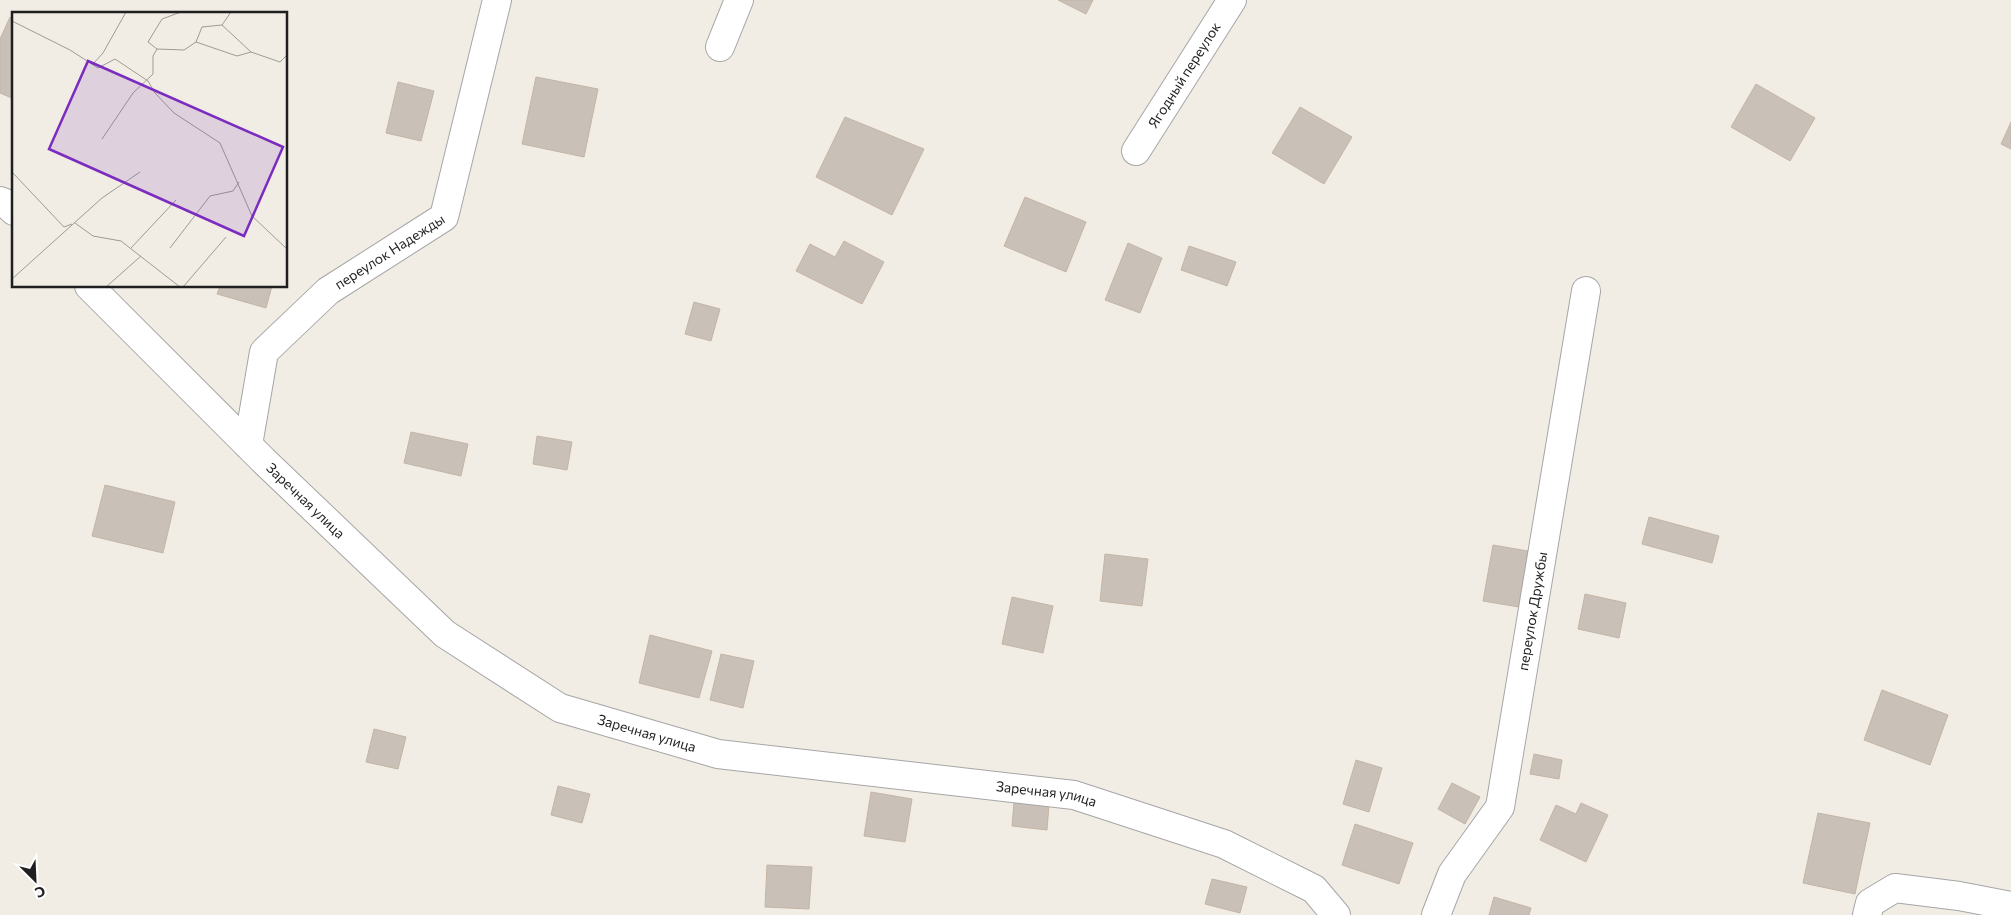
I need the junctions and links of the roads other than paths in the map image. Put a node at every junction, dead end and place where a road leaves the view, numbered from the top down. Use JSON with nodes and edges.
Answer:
{"nodes":[{"id":1,"x":497,"y":0,"type":"edge"},
{"id":2,"x":739,"y":0,"type":"edge"},
{"id":3,"x":1232,"y":0,"type":"edge"},
{"id":4,"x":720,"y":47,"type":"dead end"},
{"id":5,"x":1136,"y":151,"type":"dead end"},
{"id":6,"x":0,"y":201,"type":"edge"},
{"id":7,"x":12,"y":209,"type":"edge"},
{"id":8,"x":91,"y":288,"type":"edge"},
{"id":9,"x":1586,"y":291,"type":"dead end"},
{"id":10,"x":248,"y":445,"type":"junction"},
{"id":11,"x":1956,"y":906,"type":"edge"},
{"id":12,"x":2011,"y":906,"type":"edge"},
{"id":13,"x":1336,"y":915,"type":"edge"},
{"id":14,"x":1436,"y":915,"type":"edge"},
{"id":15,"x":1867,"y":915,"type":"edge"}],
"edges":[{"from":1,"to":10,"type":"street","name":"переулок Надежды"},
{"from":2,"to":4,"type":"street"},
{"from":3,"to":5,"type":"street","name":"Ягодный переулок"},
{"from":6,"to":7,"type":"street"},
{"from":8,"to":10,"type":"street","name":"Заречная улица"},
{"from":9,"to":14,"type":"street","name":"переулок Дружбы"},
{"from":10,"to":13,"type":"street","name":"Заречная улица"},
{"from":11,"to":12,"type":"street"},
{"from":11,"to":15,"type":"street"}]}
